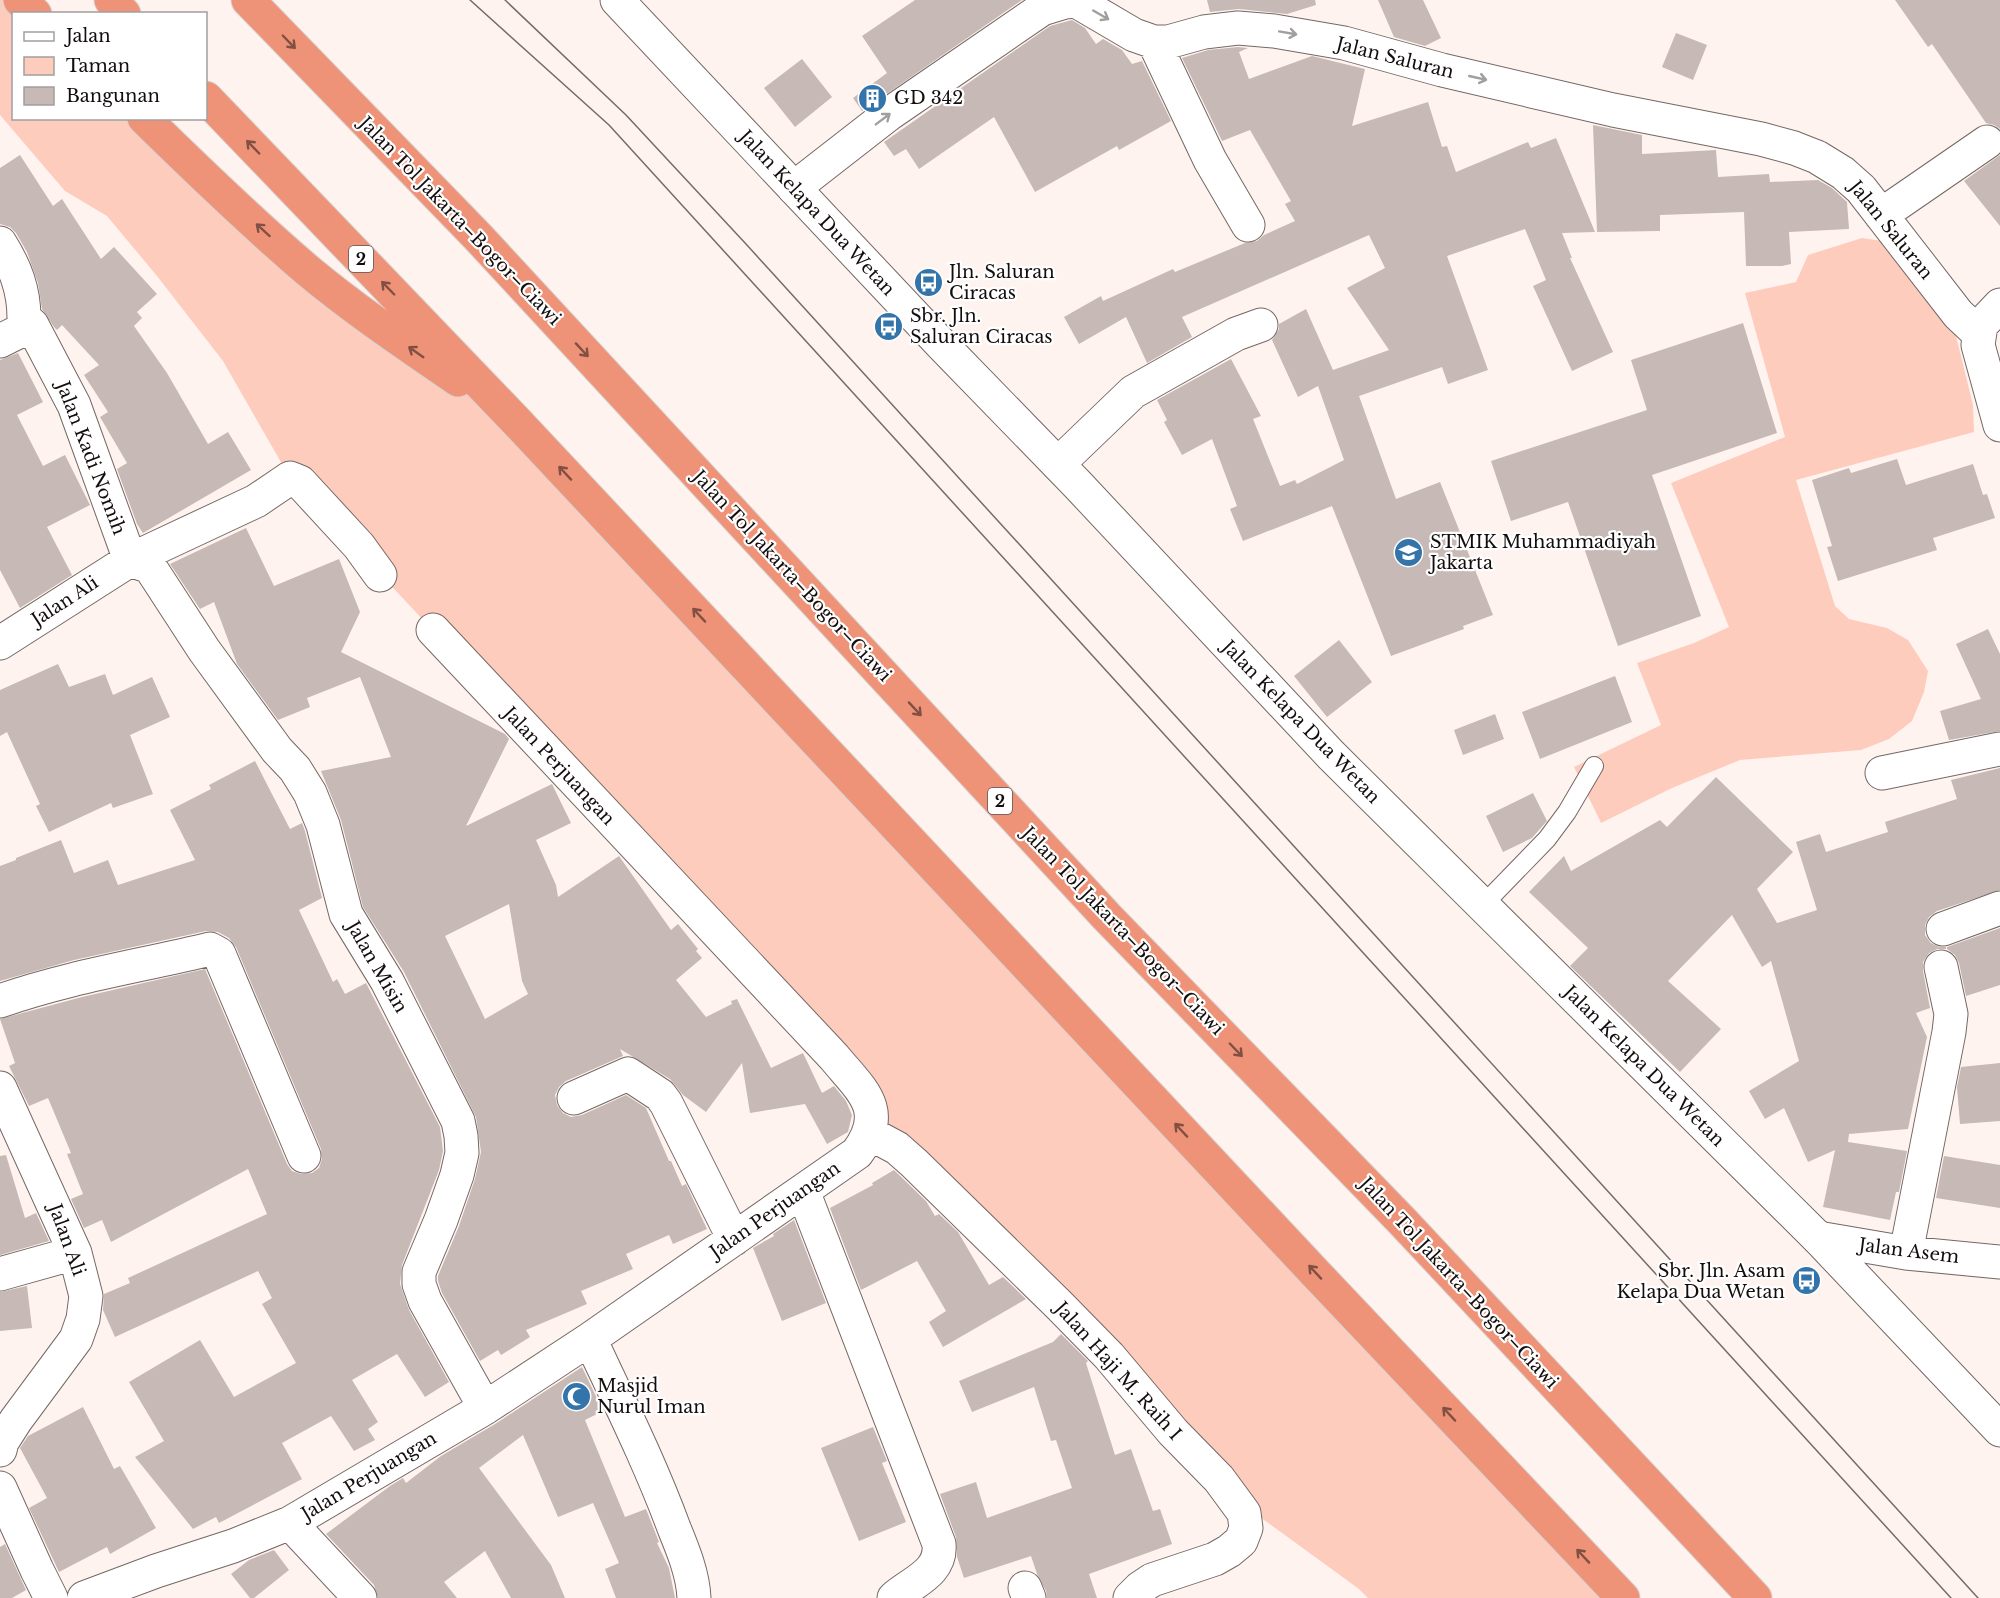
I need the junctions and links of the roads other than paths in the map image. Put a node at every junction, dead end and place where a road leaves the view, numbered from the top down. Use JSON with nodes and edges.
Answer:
{"nodes":[{"id":1,"x":20,"y":0,"type":"edge"},
{"id":2,"x":111,"y":0,"type":"edge"},
{"id":3,"x":248,"y":0,"type":"edge"},
{"id":4,"x":617,"y":0,"type":"edge"},
{"id":5,"x":32,"y":12,"type":"edge"},
{"id":6,"x":122,"y":12,"type":"edge"},
{"id":7,"x":1154,"y":42,"type":"junction"},
{"id":8,"x":207,"y":99,"type":"edge"},
{"id":9,"x":146,"y":120,"type":"edge"},
{"id":10,"x":1987,"y":141,"type":"dead end"},
{"id":11,"x":794,"y":188,"type":"junction"},
{"id":12,"x":1881,"y":214,"type":"junction"},
{"id":13,"x":1248,"y":225,"type":"dead end"},
{"id":14,"x":0,"y":243,"type":"edge"},
{"id":15,"x":2000,"y":305,"type":"edge"},
{"id":16,"x":32,"y":325,"type":"junction"},
{"id":17,"x":1261,"y":325,"type":"dead end"},
{"id":18,"x":1978,"y":333,"type":"junction"},
{"id":19,"x":0,"y":341,"type":"edge"},
{"id":20,"x":516,"y":421,"type":"junction"},
{"id":21,"x":2000,"y":425,"type":"edge"},
{"id":22,"x":1058,"y":464,"type":"junction"},
{"id":23,"x":130,"y":560,"type":"junction"},
{"id":24,"x":380,"y":575,"type":"dead end"},
{"id":25,"x":433,"y":630,"type":"dead end"},
{"id":26,"x":4,"y":631,"type":"edge"},
{"id":27,"x":2000,"y":749,"type":"edge"},
{"id":28,"x":1594,"y":766,"type":"dead end"},
{"id":29,"x":1882,"y":773,"type":"dead end"},
{"id":30,"x":1482,"y":906,"type":"junction"},
{"id":31,"x":2000,"y":908,"type":"edge"},
{"id":32,"x":1943,"y":929,"type":"dead end"},
{"id":33,"x":1941,"y":967,"type":"dead end"},
{"id":34,"x":0,"y":1001,"type":"edge"},
{"id":35,"x":0,"y":1088,"type":"edge"},
{"id":36,"x":574,"y":1098,"type":"dead end"},
{"id":37,"x":869,"y":1133,"type":"junction"},
{"id":38,"x":304,"y":1156,"type":"dead end"},
{"id":39,"x":803,"y":1191,"type":"junction"},
{"id":40,"x":1818,"y":1238,"type":"junction"},
{"id":41,"x":734,"y":1239,"type":"junction"},
{"id":42,"x":1906,"y":1252,"type":"junction"},
{"id":43,"x":75,"y":1253,"type":"junction"},
{"id":44,"x":2000,"y":1262,"type":"edge"},
{"id":45,"x":0,"y":1274,"type":"edge"},
{"id":46,"x":590,"y":1339,"type":"junction"},
{"id":47,"x":485,"y":1408,"type":"junction"},
{"id":48,"x":2000,"y":1430,"type":"edge"},
{"id":49,"x":0,"y":1450,"type":"edge"},
{"id":50,"x":0,"y":1488,"type":"edge"},
{"id":51,"x":290,"y":1523,"type":"junction"},
{"id":52,"x":51,"y":1598,"type":"edge"},
{"id":53,"x":84,"y":1598,"type":"edge"},
{"id":54,"x":360,"y":1598,"type":"edge"},
{"id":55,"x":694,"y":1598,"type":"edge"},
{"id":56,"x":894,"y":1598,"type":"edge"},
{"id":57,"x":1130,"y":1598,"type":"edge"},
{"id":58,"x":1623,"y":1598,"type":"edge"},
{"id":59,"x":1755,"y":1598,"type":"edge"}],
"edges":[{"from":1,"to":5,"type":"highway"},
{"from":2,"to":6,"type":"highway"},
{"from":3,"to":59,"type":"highway","name":"Jalan Tol Jakarta–Bogor–Ciawi","number":"2","one_way":true},
{"from":4,"to":11,"type":"street","name":"Jalan Kelapa Dua Wetan"},
{"from":11,"to":7,"type":"street","one_way":true},
{"from":7,"to":12,"type":"street","name":"Jalan Saluran","one_way":true},
{"from":7,"to":13,"type":"street"},
{"from":20,"to":8,"type":"highway","number":"2","one_way":true},
{"from":20,"to":9,"type":"highway","one_way":true},
{"from":10,"to":12,"type":"street"},
{"from":11,"to":22,"type":"street","name":"Jalan Kelapa Dua Wetan"},
{"from":12,"to":18,"type":"street","name":"Jalan Saluran"},
{"from":14,"to":16,"type":"street","name":"Jalan Kadi Nomih"},
{"from":15,"to":18,"type":"street"},
{"from":16,"to":19,"type":"street"},
{"from":16,"to":23,"type":"street","name":"Jalan Kadi Nomih"},
{"from":17,"to":22,"type":"street"},
{"from":18,"to":21,"type":"street"},
{"from":58,"to":20,"type":"highway","number":"2","one_way":true},
{"from":22,"to":30,"type":"street","name":"Jalan Kelapa Dua Wetan"},
{"from":23,"to":24,"type":"street"},
{"from":23,"to":26,"type":"street","name":"Jalan Ali"},
{"from":23,"to":47,"type":"street","name":"Jalan Misin"},
{"from":25,"to":37,"type":"street","name":"Jalan Perjuangan"},
{"from":27,"to":29,"type":"street"},
{"from":28,"to":30,"type":"lane"},
{"from":30,"to":40,"type":"street","name":"Jalan Kelapa Dua Wetan"},
{"from":31,"to":32,"type":"street"},
{"from":33,"to":42,"type":"street"},
{"from":34,"to":38,"type":"street"},
{"from":35,"to":43,"type":"street","name":"Jalan Ali"},
{"from":36,"to":41,"type":"street"},
{"from":37,"to":39,"type":"street","name":"Jalan Perjuangan"},
{"from":37,"to":57,"type":"street","name":"Jalan Haji M. Raih I"},
{"from":39,"to":41,"type":"street","name":"Jalan Perjuangan"},
{"from":39,"to":56,"type":"street"},
{"from":40,"to":42,"type":"street","name":"Jalan Asem"},
{"from":40,"to":48,"type":"street","name":"Jalan Kelapa Dua Wetan"},
{"from":41,"to":46,"type":"street","name":"Jalan Perjuangan"},
{"from":42,"to":44,"type":"street","name":"Jalan Asem"},
{"from":43,"to":45,"type":"street"},
{"from":43,"to":49,"type":"street","name":"Jalan Ali"},
{"from":46,"to":47,"type":"street","name":"Jalan Perjuangan"},
{"from":46,"to":55,"type":"street"},
{"from":47,"to":51,"type":"street","name":"Jalan Perjuangan"},
{"from":50,"to":52,"type":"street"},
{"from":51,"to":53,"type":"street","name":"Jalan Perjuangan"},
{"from":51,"to":54,"type":"street"}]}
